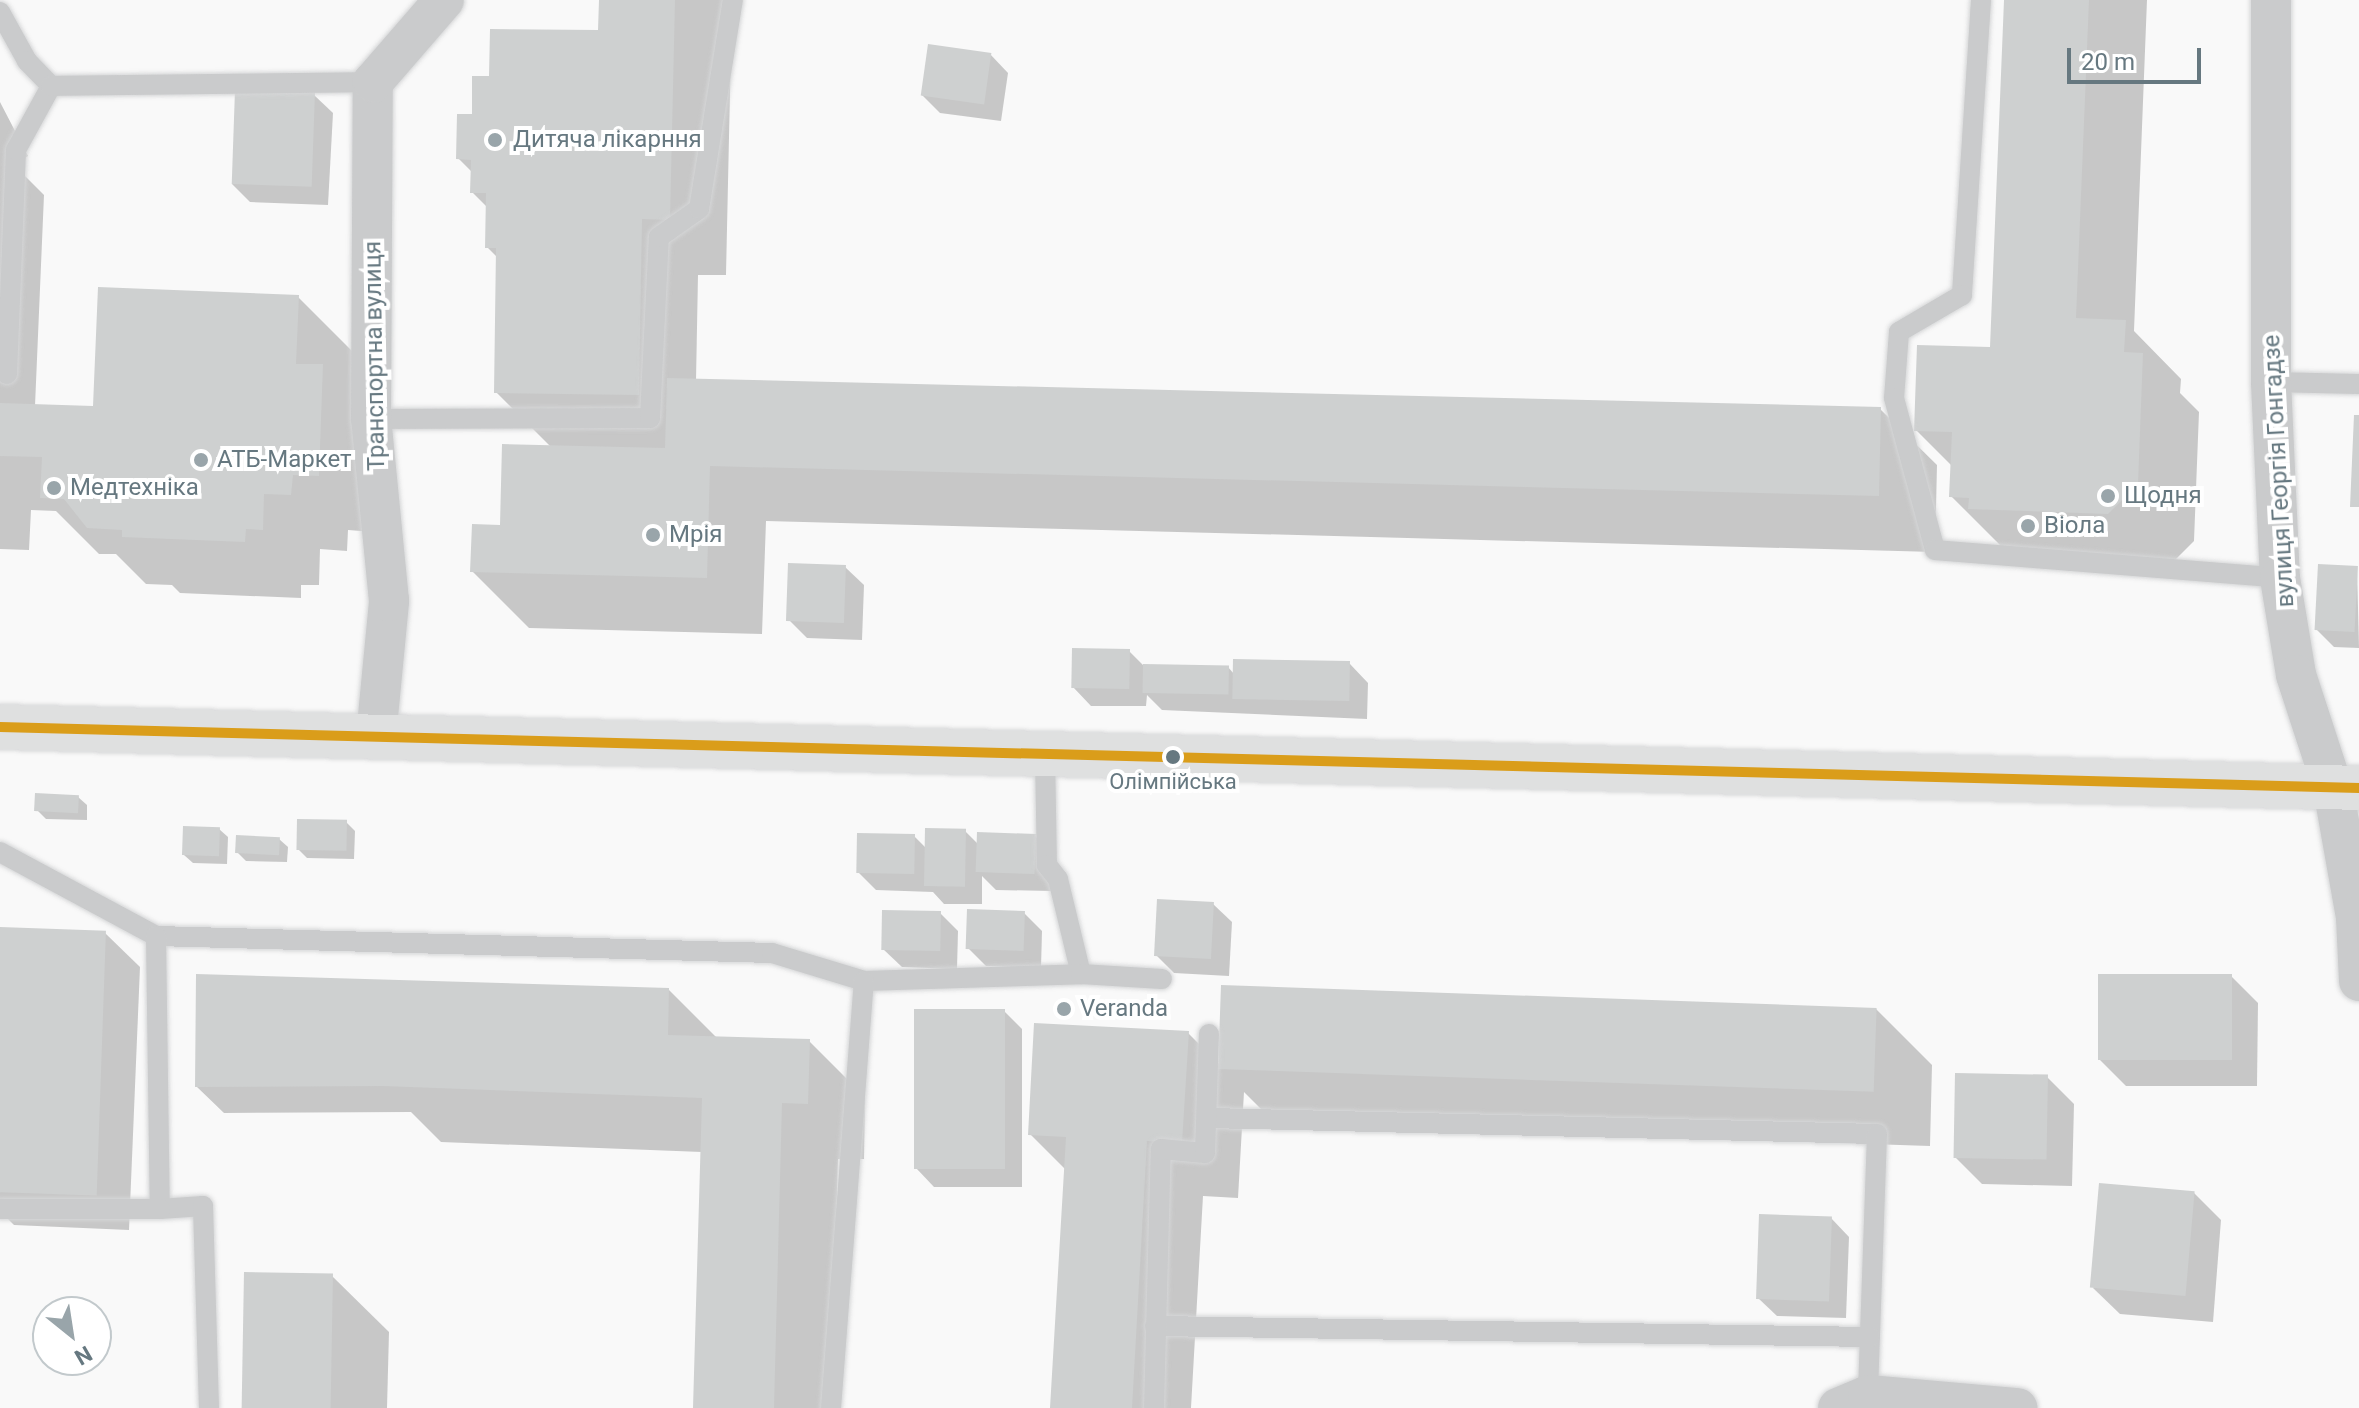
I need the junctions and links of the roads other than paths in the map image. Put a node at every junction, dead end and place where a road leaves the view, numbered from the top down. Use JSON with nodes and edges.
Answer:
{"nodes":[{"id":1,"x":444,"y":0,"type":"edge"},
{"id":2,"x":733,"y":0,"type":"edge"},
{"id":3,"x":1981,"y":0,"type":"edge"},
{"id":4,"x":2271,"y":0,"type":"edge"},
{"id":5,"x":0,"y":12,"type":"edge"},
{"id":6,"x":373,"y":82,"type":"junction"},
{"id":7,"x":51,"y":86,"type":"junction"},
{"id":8,"x":7,"y":374,"type":"dead end"},
{"id":9,"x":2271,"y":382,"type":"junction"},
{"id":10,"x":2359,"y":384,"type":"edge"},
{"id":11,"x":371,"y":419,"type":"junction"},
{"id":12,"x":2280,"y":578,"type":"junction"},
{"id":13,"x":0,"y":727,"type":"edge"},
{"id":14,"x":376,"y":737,"type":"junction"},
{"id":15,"x":1045,"y":754,"type":"junction"},
{"id":16,"x":2346,"y":788,"type":"edge"},
{"id":17,"x":0,"y":852,"type":"edge"},
{"id":18,"x":156,"y":936,"type":"junction"},
{"id":19,"x":1081,"y":974,"type":"junction"},
{"id":20,"x":1162,"y":979,"type":"dead end"},
{"id":21,"x":864,"y":981,"type":"junction"},
{"id":22,"x":2359,"y":981,"type":"edge"},
{"id":23,"x":1209,"y":1034,"type":"dead end"},
{"id":24,"x":1208,"y":1118,"type":"junction"},
{"id":25,"x":0,"y":1209,"type":"edge"},
{"id":26,"x":160,"y":1209,"type":"junction"},
{"id":27,"x":1155,"y":1326,"type":"junction"},
{"id":28,"x":1870,"y":1337,"type":"junction"},
{"id":29,"x":1853,"y":1401,"type":"edge"},
{"id":30,"x":209,"y":1408,"type":"edge"},
{"id":31,"x":831,"y":1408,"type":"edge"},
{"id":32,"x":1154,"y":1408,"type":"edge"},
{"id":33,"x":2017,"y":1408,"type":"edge"}],
"edges":[{"from":1,"to":6,"type":"street"},
{"from":2,"to":11,"type":"lane"},
{"from":3,"to":12,"type":"lane"},
{"from":4,"to":9,"type":"street","name":"вулиця Георгія Гонгадзе"},
{"from":5,"to":7,"type":"lane"},
{"from":6,"to":7,"type":"lane"},
{"from":6,"to":11,"type":"street","name":"Транспортна вулиця"},
{"from":7,"to":8,"type":"lane"},
{"from":9,"to":10,"type":"lane"},
{"from":9,"to":12,"type":"street","name":"вулиця Георгія Гонгадзе"},
{"from":11,"to":14,"type":"street","name":"Транспортна вулиця"},
{"from":12,"to":16,"type":"street","name":"вулиця Георгія Гонгадзе"},
{"from":13,"to":14,"type":"main road"},
{"from":14,"to":15,"type":"main road"},
{"from":15,"to":16,"type":"main road"},
{"from":15,"to":19,"type":"lane"},
{"from":16,"to":22,"type":"street","name":"вулиця Георгія Гонгадзе"},
{"from":17,"to":18,"type":"lane"},
{"from":18,"to":21,"type":"lane"},
{"from":18,"to":26,"type":"lane"},
{"from":19,"to":20,"type":"lane"},
{"from":19,"to":21,"type":"lane"},
{"from":21,"to":31,"type":"lane"},
{"from":23,"to":24,"type":"lane"},
{"from":24,"to":27,"type":"lane"},
{"from":24,"to":28,"type":"lane"},
{"from":25,"to":26,"type":"lane"},
{"from":26,"to":30,"type":"lane"},
{"from":27,"to":28,"type":"lane"},
{"from":27,"to":32,"type":"lane"},
{"from":28,"to":29,"type":"lane"},
{"from":29,"to":33,"type":"street"}]}
